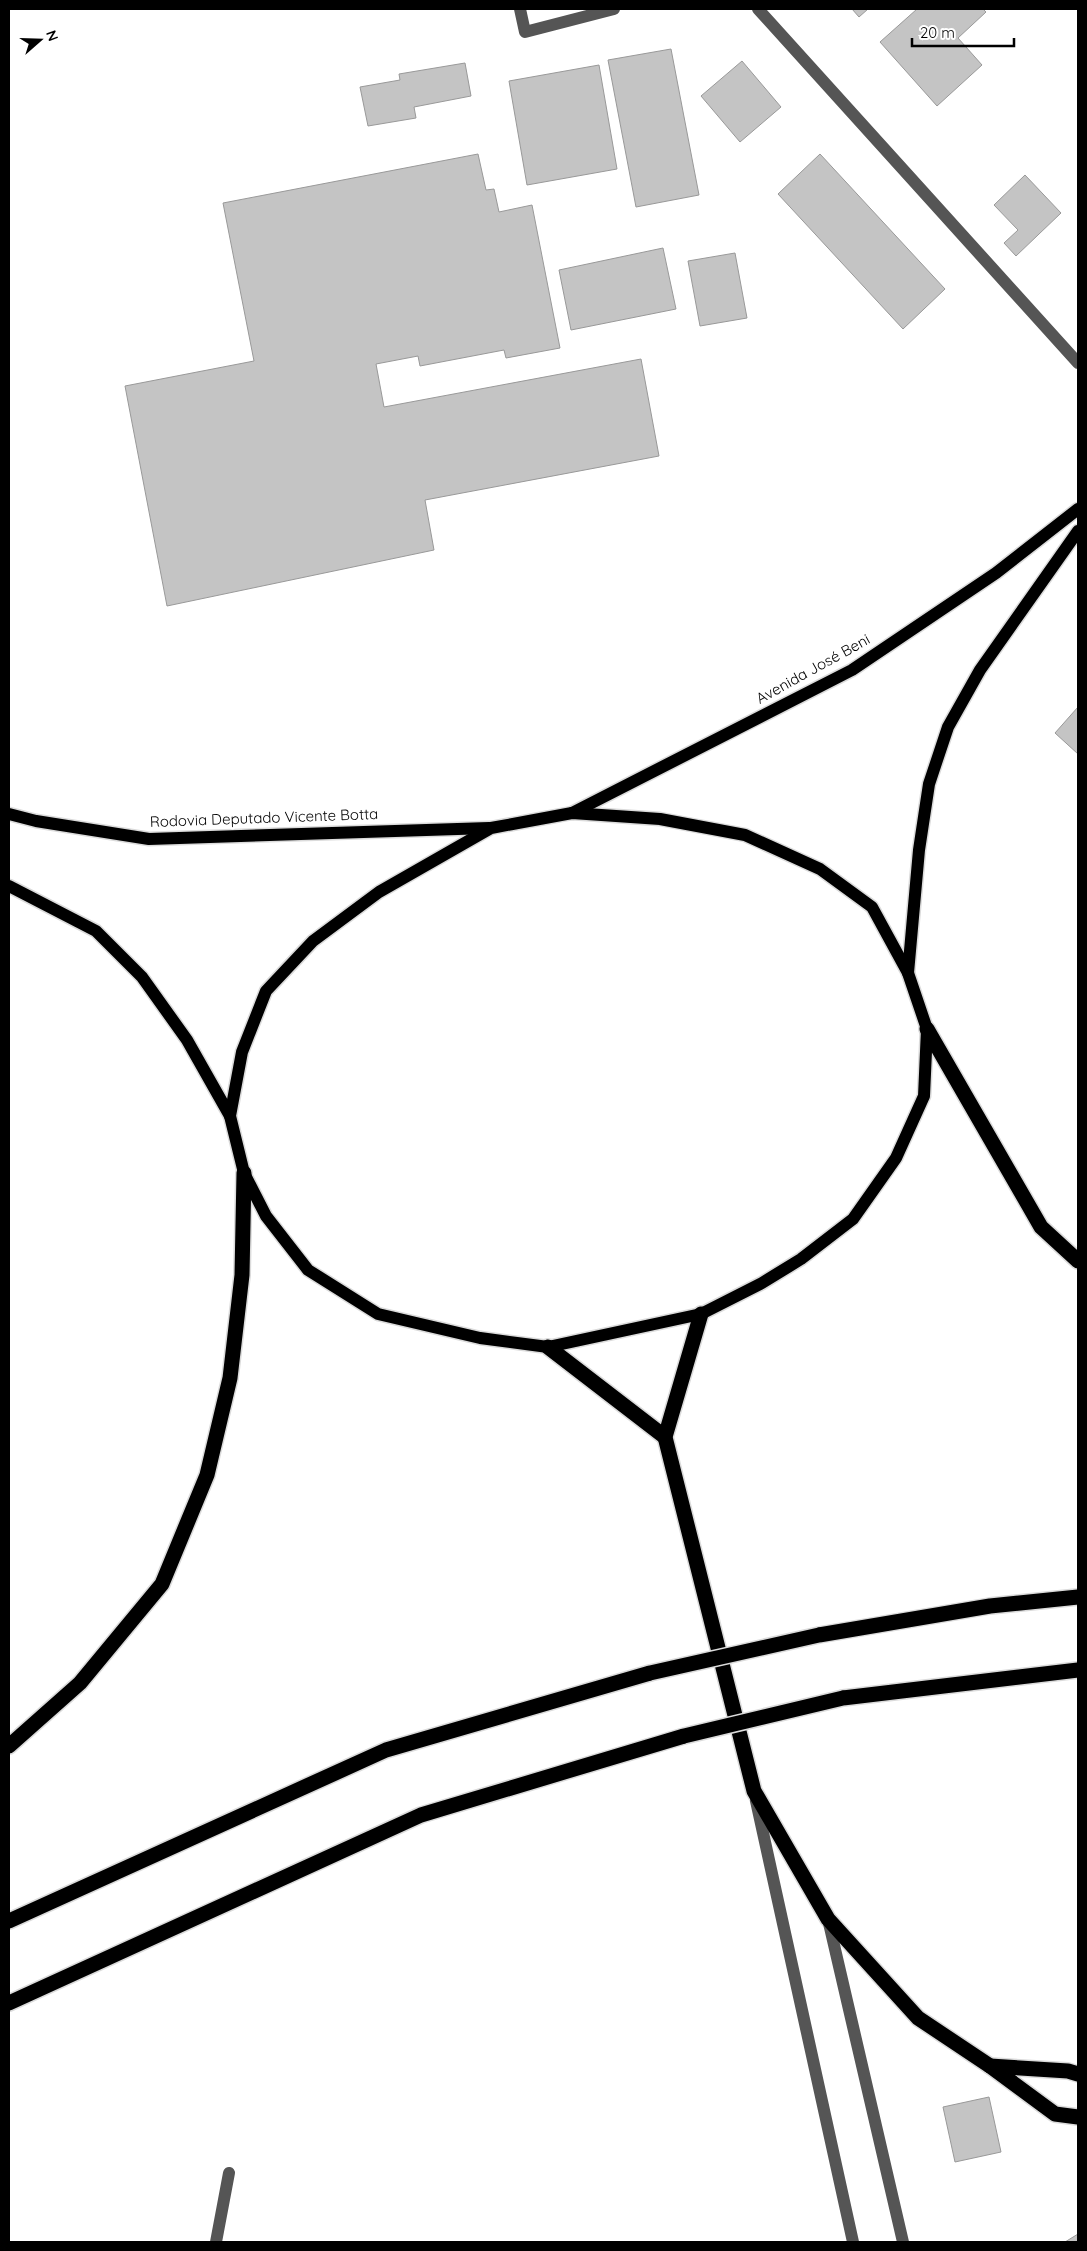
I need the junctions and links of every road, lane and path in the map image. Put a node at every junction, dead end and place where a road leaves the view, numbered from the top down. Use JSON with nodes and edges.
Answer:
{"nodes":[{"id":1,"x":520,"y":9,"type":"edge"},
{"id":2,"x":614,"y":9,"type":"edge"},
{"id":3,"x":758,"y":9,"type":"edge"},
{"id":4,"x":1078,"y":363,"type":"edge"},
{"id":5,"x":1078,"y":510,"type":"edge"},
{"id":6,"x":1078,"y":531,"type":"edge"},
{"id":7,"x":572,"y":813,"type":"junction"},
{"id":8,"x":9,"y":814,"type":"edge"},
{"id":9,"x":492,"y":828,"type":"junction"},
{"id":10,"x":9,"y":886,"type":"edge"},
{"id":11,"x":908,"y":972,"type":"junction"},
{"id":12,"x":927,"y":1030,"type":"junction"},
{"id":13,"x":230,"y":1116,"type":"junction"},
{"id":14,"x":244,"y":1173,"type":"junction"},
{"id":15,"x":1078,"y":1262,"type":"edge"},
{"id":16,"x":701,"y":1314,"type":"junction"},
{"id":17,"x":548,"y":1347,"type":"junction"},
{"id":18,"x":665,"y":1437,"type":"junction"},
{"id":19,"x":1078,"y":1597,"type":"edge"},
{"id":20,"x":1078,"y":1670,"type":"edge"},
{"id":21,"x":9,"y":1746,"type":"edge"},
{"id":22,"x":754,"y":1791,"type":"junction"},
{"id":23,"x":828,"y":1919,"type":"junction"},
{"id":24,"x":9,"y":1921,"type":"edge"},
{"id":25,"x":9,"y":2003,"type":"edge"},
{"id":26,"x":990,"y":2066,"type":"junction"},
{"id":27,"x":1078,"y":2074,"type":"edge"},
{"id":28,"x":1078,"y":2117,"type":"edge"},
{"id":29,"x":228,"y":2173,"type":"dead end"},
{"id":30,"x":216,"y":2242,"type":"edge"},
{"id":31,"x":853,"y":2242,"type":"edge"},
{"id":32,"x":903,"y":2242,"type":"edge"}],
"edges":[{"from":1,"to":2,"type":"street"},
{"from":3,"to":4,"type":"street"},
{"from":5,"to":7,"type":"main road","name":"Avenida José Beni"},
{"from":6,"to":11,"type":"main road"},
{"from":7,"to":9,"type":"main road"},
{"from":7,"to":11,"type":"main road"},
{"from":8,"to":9,"type":"main road","name":"Rodovia Deputado Vicente Botta"},
{"from":9,"to":13,"type":"main road"},
{"from":10,"to":13,"type":"main road"},
{"from":11,"to":12,"type":"main road"},
{"from":12,"to":15,"type":"highway"},
{"from":12,"to":16,"type":"main road"},
{"from":13,"to":14,"type":"main road"},
{"from":14,"to":17,"type":"main road"},
{"from":14,"to":21,"type":"highway"},
{"from":16,"to":17,"type":"main road"},
{"from":16,"to":18,"type":"highway"},
{"from":17,"to":18,"type":"highway"},
{"from":18,"to":22,"type":"highway"},
{"from":19,"to":24,"type":"highway","bridge":true},
{"from":20,"to":25,"type":"highway","bridge":true},
{"from":22,"to":23,"type":"highway"},
{"from":22,"to":31,"type":"street"},
{"from":23,"to":26,"type":"highway"},
{"from":23,"to":32,"type":"street"},
{"from":26,"to":27,"type":"highway"},
{"from":26,"to":28,"type":"highway"},
{"from":29,"to":30,"type":"street"}]}
